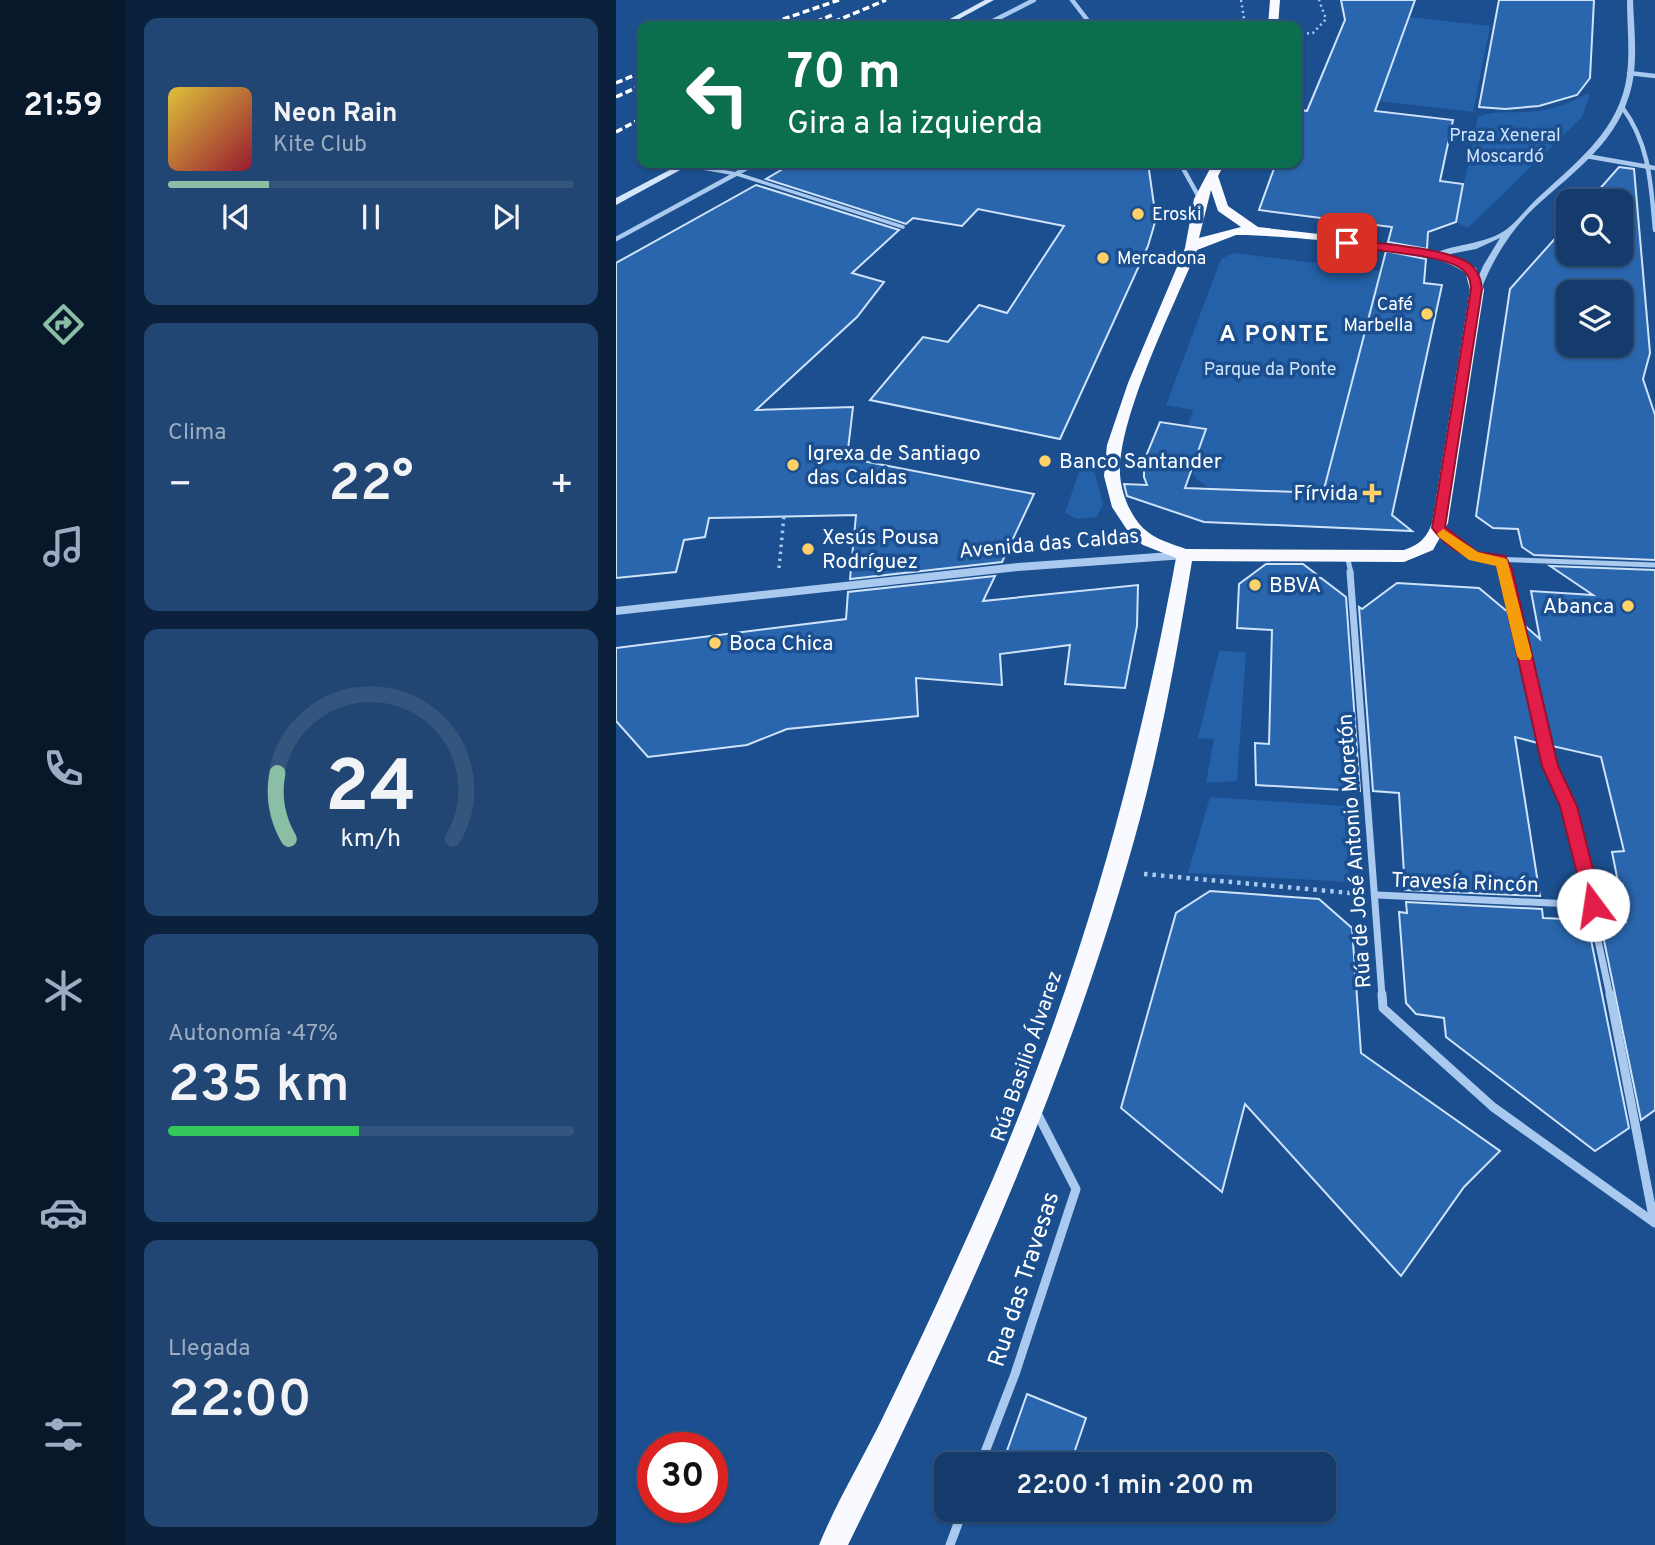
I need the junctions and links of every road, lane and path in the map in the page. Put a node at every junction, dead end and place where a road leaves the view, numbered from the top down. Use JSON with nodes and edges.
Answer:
{"nodes":[{"id":1,"x":990,"y":0,"type":"edge"},
{"id":2,"x":1034,"y":0,"type":"edge"},
{"id":3,"x":1072,"y":0,"type":"edge"},
{"id":4,"x":1241,"y":0,"type":"edge"},
{"id":5,"x":1275,"y":0,"type":"edge"},
{"id":6,"x":1319,"y":0,"type":"edge"},
{"id":7,"x":1630,"y":0,"type":"edge"},
{"id":8,"x":950,"y":21,"type":"edge"},
{"id":9,"x":993,"y":21,"type":"edge"},
{"id":10,"x":1088,"y":21,"type":"edge"},
{"id":11,"x":1244,"y":21,"type":"edge"},
{"id":12,"x":1273,"y":21,"type":"edge"},
{"id":13,"x":1302,"y":34,"type":"edge"},
{"id":14,"x":1629,"y":74,"type":"junction"},
{"id":15,"x":1655,"y":76,"type":"edge"},
{"id":16,"x":1622,"y":107,"type":"junction"},
{"id":17,"x":1586,"y":156,"type":"junction"},
{"id":18,"x":680,"y":168,"type":"edge"},
{"id":19,"x":707,"y":168,"type":"edge"},
{"id":20,"x":747,"y":168,"type":"edge"},
{"id":21,"x":1183,"y":168,"type":"edge"},
{"id":22,"x":1217,"y":168,"type":"edge"},
{"id":23,"x":1652,"y":168,"type":"edge"},
{"id":24,"x":737,"y":174,"type":"junction"},
{"id":25,"x":1213,"y":178,"type":"junction"},
{"id":26,"x":1200,"y":198,"type":"junction"},
{"id":27,"x":616,"y":202,"type":"edge"},
{"id":28,"x":904,"y":228,"type":"dead end"},
{"id":29,"x":1255,"y":230,"type":"junction"},
{"id":30,"x":1510,"y":230,"type":"junction"},
{"id":31,"x":1655,"y":230,"type":"edge"},
{"id":32,"x":616,"y":239,"type":"edge"},
{"id":33,"x":1191,"y":248,"type":"junction"},
{"id":34,"x":1435,"y":255,"type":"junction"},
{"id":35,"x":1476,"y":289,"type":"junction"},
{"id":36,"x":784,"y":516,"type":"dead end"},
{"id":37,"x":1438,"y":528,"type":"junction"},
{"id":38,"x":1185,"y":555,"type":"junction"},
{"id":39,"x":1347,"y":555,"type":"junction"},
{"id":40,"x":1500,"y":560,"type":"junction"},
{"id":41,"x":1655,"y":565,"type":"edge"},
{"id":42,"x":779,"y":567,"type":"dead end"},
{"id":43,"x":616,"y":611,"type":"edge"},
{"id":44,"x":1115,"y":871,"type":"junction"},
{"id":45,"x":1377,"y":895,"type":"junction"},
{"id":46,"x":1593,"y":905,"type":"junction"},
{"id":47,"x":1035,"y":1109,"type":"junction"},
{"id":48,"x":1654,"y":1223,"type":"edge"},
{"id":49,"x":986,"y":1452,"type":"edge"},
{"id":50,"x":959,"y":1522,"type":"edge"},
{"id":51,"x":833,"y":1545,"type":"edge"},
{"id":52,"x":950,"y":1545,"type":"edge"}],
"edges":[{"from":1,"to":8,"type":"main road"},
{"from":2,"to":9,"type":"street"},
{"from":3,"to":10,"type":"street"},
{"from":4,"to":11,"type":"path"},
{"from":5,"to":12,"type":"highway"},
{"from":6,"to":13,"type":"path"},
{"from":7,"to":14,"type":"street"},
{"from":14,"to":15,"type":"street"},
{"from":14,"to":16,"type":"street"},
{"from":16,"to":17,"type":"street"},
{"from":16,"to":23,"type":"street"},
{"from":17,"to":23,"type":"street"},
{"from":17,"to":30,"type":"street"},
{"from":18,"to":27,"type":"main road"},
{"from":19,"to":24,"type":"lane"},
{"from":20,"to":24,"type":"street"},
{"from":21,"to":26,"type":"street"},
{"from":22,"to":25,"type":"highway"},
{"from":23,"to":31,"type":"street"},
{"from":24,"to":28,"type":"lane"},
{"from":24,"to":32,"type":"street"},
{"from":25,"to":26,"type":"highway"},
{"from":25,"to":29,"type":"highway"},
{"from":26,"to":33,"type":"highway"},
{"from":29,"to":33,"type":"highway"},
{"from":29,"to":34,"type":"highway"},
{"from":30,"to":34,"type":"street"},
{"from":30,"to":35,"type":"street"},
{"from":33,"to":38,"type":"highway"},
{"from":34,"to":35,"type":"highway"},
{"from":35,"to":37,"type":"highway"},
{"from":36,"to":42,"type":"path"},
{"from":37,"to":39,"type":"highway","name":"Avenida das Caldas"},
{"from":37,"to":40,"type":"street"},
{"from":38,"to":39,"type":"highway","name":"Avenida das Caldas"},
{"from":38,"to":43,"type":"street","name":"Avenida das Caldas"},
{"from":38,"to":44,"type":"highway","name":"Rúa Basilio Álvarez"},
{"from":39,"to":45,"type":"street","name":"Rúa de José Antonio Moretón"},
{"from":40,"to":41,"type":"street"},
{"from":40,"to":46,"type":"street"},
{"from":44,"to":45,"type":"path"},
{"from":44,"to":47,"type":"highway","name":"Rúa Basilio Álvarez"},
{"from":45,"to":46,"type":"street","name":"Travesía Rincón"},
{"from":45,"to":48,"type":"street","name":"Rúa de José Antonio Moretón"},
{"from":46,"to":48,"type":"street"},
{"from":47,"to":49,"type":"street","name":"Rua das Travesas"},
{"from":47,"to":51,"type":"highway","name":"Rúa Basilio Álvarez"},
{"from":50,"to":52,"type":"street"}]}
